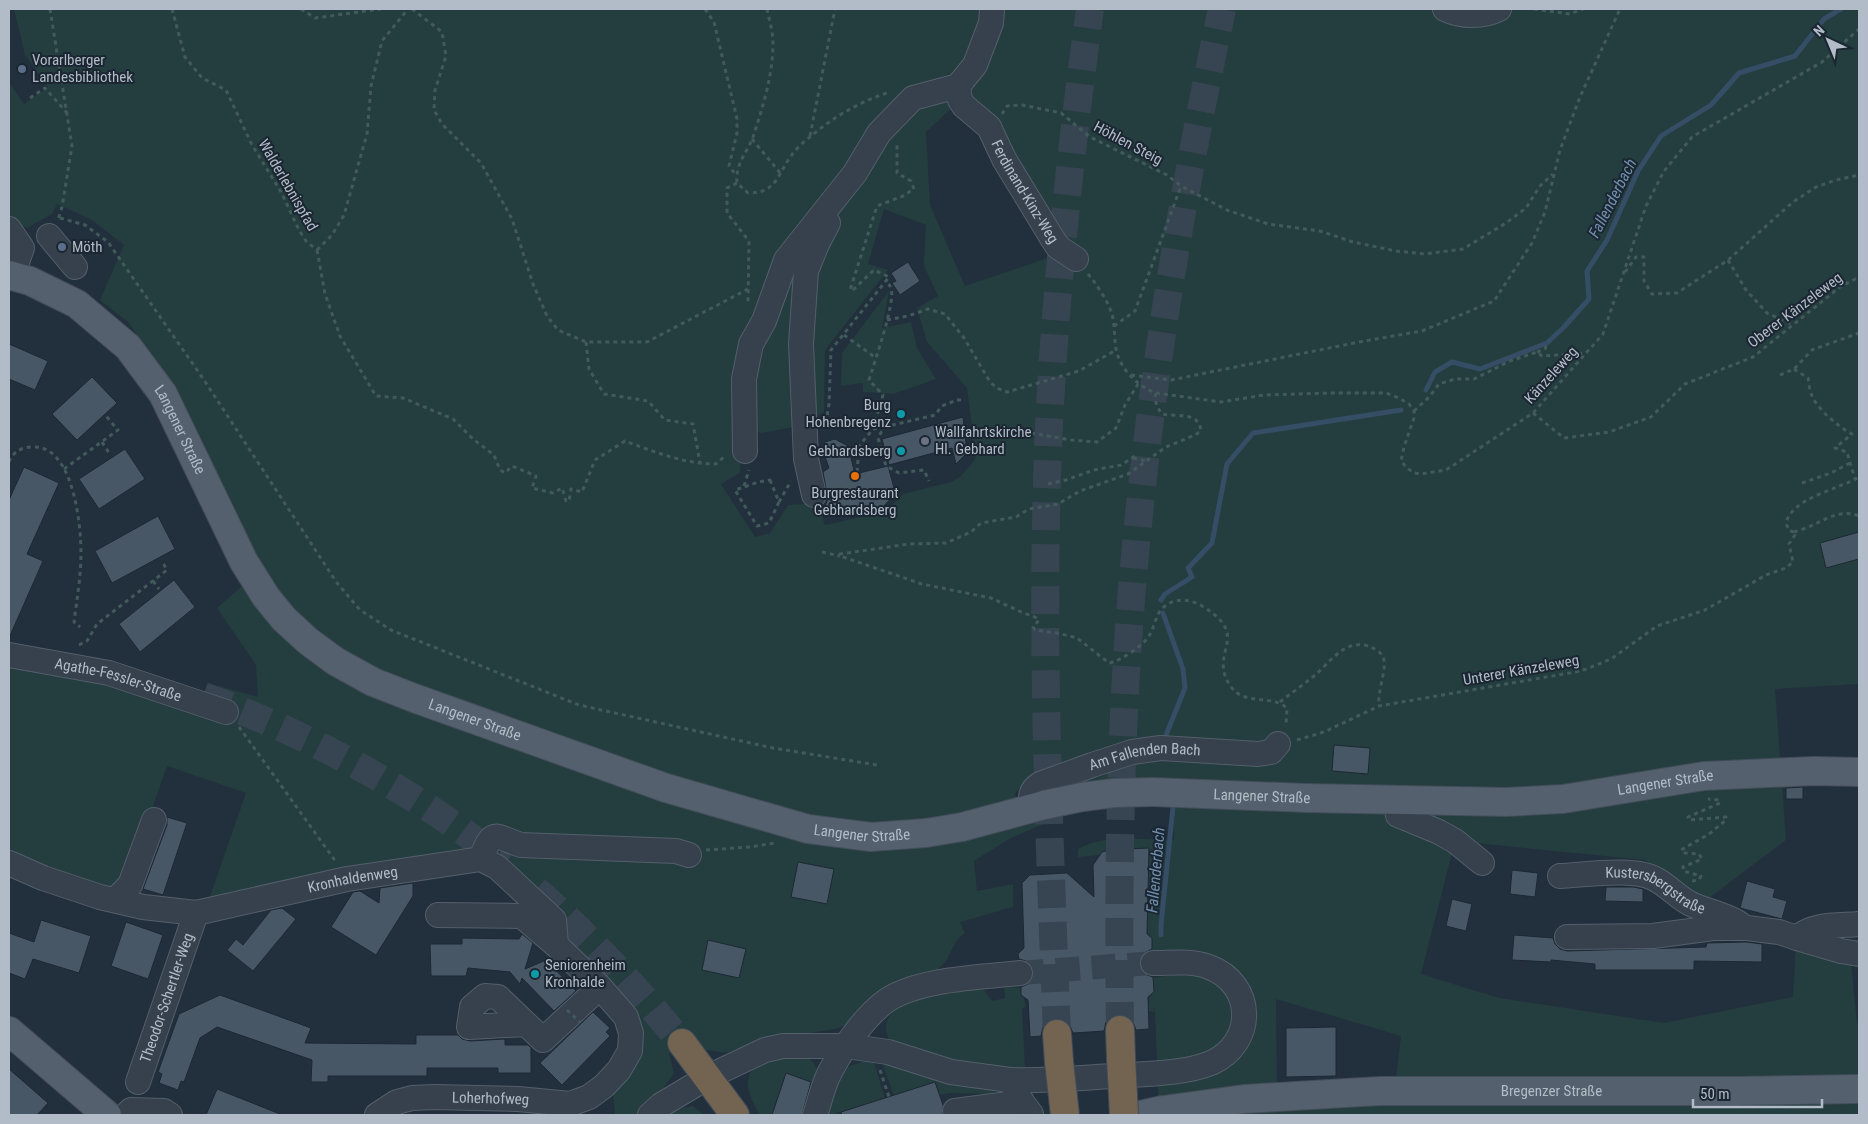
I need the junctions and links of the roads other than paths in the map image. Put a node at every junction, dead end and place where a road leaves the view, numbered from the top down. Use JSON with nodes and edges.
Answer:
{"nodes":[{"id":1,"x":992,"y":9,"type":"edge"},
{"id":2,"x":1445,"y":9,"type":"edge"},
{"id":3,"x":1500,"y":9,"type":"edge"},
{"id":4,"x":958,"y":86,"type":"junction"},
{"id":5,"x":855,"y":173,"type":"junction"},
{"id":6,"x":9,"y":229,"type":"edge"},
{"id":7,"x":49,"y":236,"type":"dead end"},
{"id":8,"x":1076,"y":259,"type":"road end"},
{"id":9,"x":75,"y":267,"type":"dead end"},
{"id":10,"x":10,"y":275,"type":"edge"},
{"id":11,"x":745,"y":448,"type":"road end"},
{"id":12,"x":814,"y":494,"type":"road end"},
{"id":13,"x":9,"y":655,"type":"edge"},
{"id":14,"x":226,"y":712,"type":"road end"},
{"id":15,"x":1278,"y":744,"type":"road end"},
{"id":16,"x":1859,"y":772,"type":"edge"},
{"id":17,"x":1395,"y":799,"type":"junction"},
{"id":18,"x":1037,"y":807,"type":"junction"},
{"id":19,"x":154,"y":820,"type":"dead end"},
{"id":20,"x":689,"y":855,"type":"dead end"},
{"id":21,"x":481,"y":859,"type":"junction"},
{"id":22,"x":9,"y":863,"type":"edge"},
{"id":23,"x":1482,"y":863,"type":"dead end"},
{"id":24,"x":1560,"y":876,"type":"dead end"},
{"id":25,"x":115,"y":900,"type":"junction"},
{"id":26,"x":196,"y":913,"type":"junction"},
{"id":27,"x":438,"y":914,"type":"dead end"},
{"id":28,"x":1859,"y":924,"type":"edge"},
{"id":29,"x":1747,"y":928,"type":"junction"},
{"id":30,"x":1567,"y":937,"type":"dead end"},
{"id":31,"x":1798,"y":938,"type":"junction"},
{"id":32,"x":556,"y":946,"type":"junction"},
{"id":33,"x":1859,"y":954,"type":"edge"},
{"id":34,"x":1152,"y":963,"type":"tunnel mouth"},
{"id":35,"x":1020,"y":973,"type":"tunnel mouth"},
{"id":36,"x":600,"y":988,"type":"junction"},
{"id":37,"x":526,"y":1024,"type":"dead end"},
{"id":38,"x":1120,"y":1030,"type":"tunnel mouth"},
{"id":39,"x":9,"y":1031,"type":"edge"},
{"id":40,"x":1057,"y":1034,"type":"tunnel mouth"},
{"id":41,"x":682,"y":1043,"type":"tunnel mouth"},
{"id":42,"x":846,"y":1046,"type":"junction"},
{"id":43,"x":1010,"y":1080,"type":"junction"},
{"id":44,"x":138,"y":1082,"type":"dead end"},
{"id":45,"x":1859,"y":1089,"type":"edge"},
{"id":46,"x":724,"y":1101,"type":"edge"},
{"id":47,"x":1027,"y":1108,"type":"edge"},
{"id":48,"x":955,"y":1112,"type":"dead end"},
{"id":49,"x":107,"y":1115,"type":"edge"},
{"id":50,"x":126,"y":1115,"type":"edge"},
{"id":51,"x":170,"y":1115,"type":"edge"},
{"id":52,"x":377,"y":1115,"type":"edge"},
{"id":53,"x":650,"y":1115,"type":"edge"},
{"id":54,"x":815,"y":1115,"type":"edge"},
{"id":55,"x":1065,"y":1115,"type":"edge"},
{"id":56,"x":1124,"y":1115,"type":"edge"},
{"id":57,"x":1141,"y":1115,"type":"edge"}],
"edges":[{"from":1,"to":4,"type":"street"},
{"from":2,"to":3,"type":"street"},
{"from":4,"to":5,"type":"street"},
{"from":4,"to":8,"type":"street","name":"Ferdinand-Kinz-Weg"},
{"from":5,"to":11,"type":"street"},
{"from":5,"to":12,"type":"street"},
{"from":6,"to":10,"type":"street"},
{"from":7,"to":9,"type":"street"},
{"from":10,"to":18,"type":"main road","name":"Langener Straße"},
{"from":13,"to":14,"type":"street","name":"Agathe-Fessler-Straße"},
{"from":15,"to":18,"type":"street","name":"Am Fallenden Bach"},
{"from":16,"to":17,"type":"main road","name":"Langener Straße"},
{"from":17,"to":18,"type":"main road","name":"Langener Straße","bridge":true},
{"from":17,"to":23,"type":"street"},
{"from":19,"to":25,"type":"street"},
{"from":20,"to":21,"type":"street"},
{"from":21,"to":26,"type":"street","name":"Kronhaldenweg"},
{"from":21,"to":32,"type":"street"},
{"from":22,"to":25,"type":"street","name":"Kronhaldenweg"},
{"from":24,"to":29,"type":"street","name":"Kustersbergstraße"},
{"from":25,"to":26,"type":"street","name":"Kronhaldenweg"},
{"from":26,"to":44,"type":"street","name":"Theodor-Schertler-Weg"},
{"from":27,"to":32,"type":"street","name":"Loherhofweg"},
{"from":28,"to":31,"type":"street"},
{"from":29,"to":30,"type":"street","name":"Kustersbergstraße"},
{"from":29,"to":31,"type":"street","name":"Kustersbergstraße"},
{"from":31,"to":33,"type":"street","name":"Kustersbergstraße"},
{"from":32,"to":36,"type":"street","name":"Loherhofweg"},
{"from":34,"to":43,"type":"street"},
{"from":35,"to":42,"type":"street"},
{"from":36,"to":37,"type":"street"},
{"from":36,"to":52,"type":"street","name":"Loherhofweg"},
{"from":38,"to":56,"type":"highway","bridge":true},
{"from":39,"to":49,"type":"main road"},
{"from":40,"to":55,"type":"highway","bridge":true},
{"from":41,"to":46,"type":"highway"},
{"from":42,"to":43,"type":"street"},
{"from":42,"to":46,"type":"street"},
{"from":42,"to":54,"type":"street"},
{"from":43,"to":47,"type":"street"},
{"from":45,"to":57,"type":"main road","name":"Bregenzer Straße"},
{"from":46,"to":53,"type":"street"},
{"from":47,"to":48,"type":"street"},
{"from":50,"to":51,"type":"street"}]}
